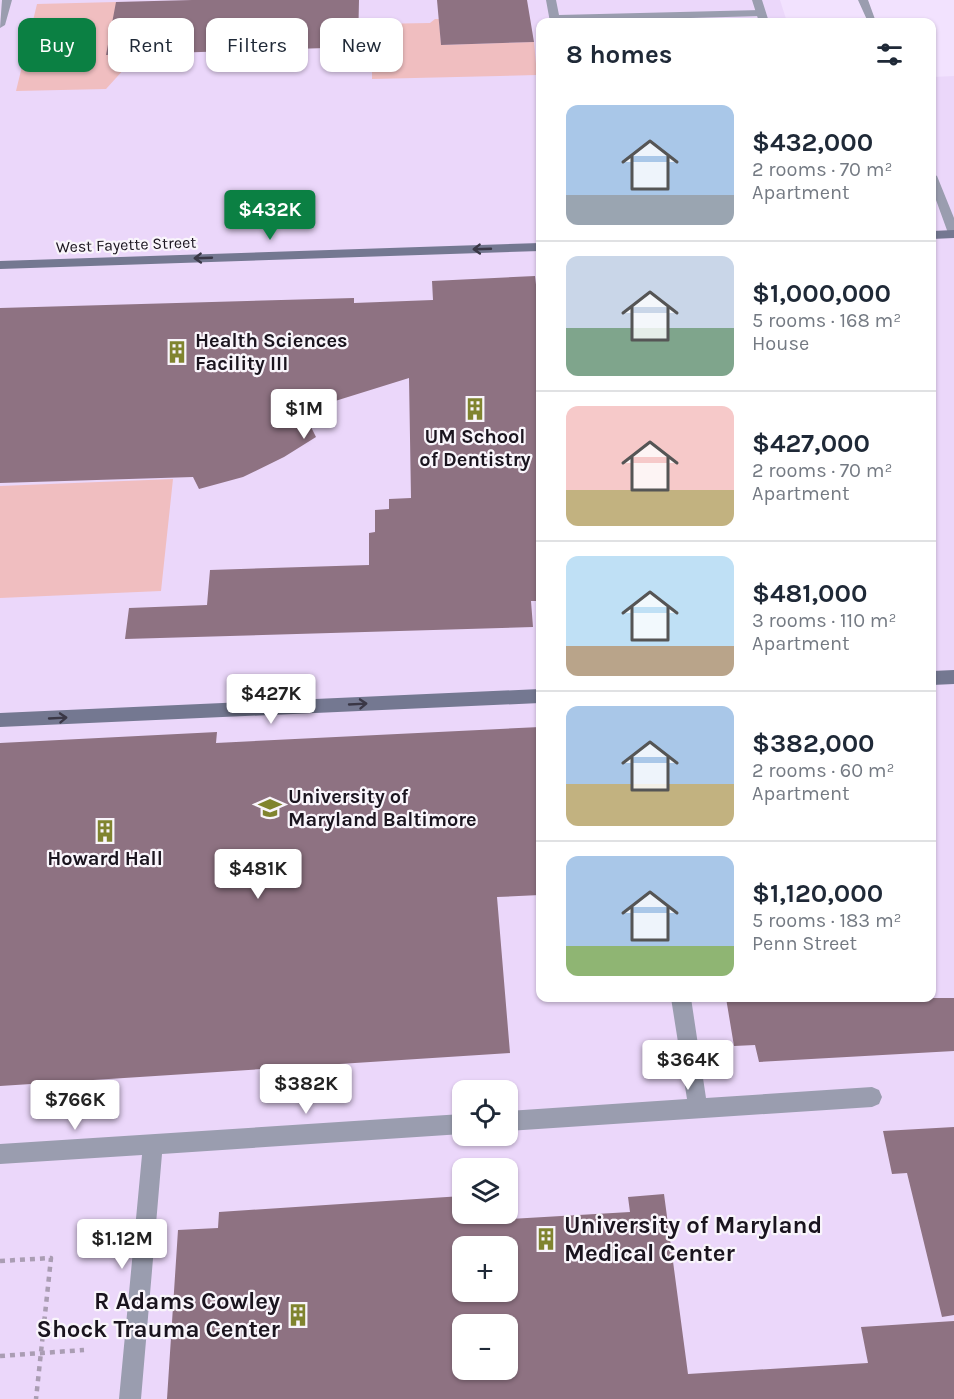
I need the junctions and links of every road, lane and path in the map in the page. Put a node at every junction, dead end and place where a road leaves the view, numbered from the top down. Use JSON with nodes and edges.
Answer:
{"nodes":[{"id":1,"x":7,"y":0,"type":"edge"},
{"id":2,"x":552,"y":0,"type":"edge"},
{"id":3,"x":757,"y":0,"type":"edge"},
{"id":4,"x":863,"y":0,"type":"edge"},
{"id":5,"x":554,"y":18,"type":"edge"},
{"id":6,"x":763,"y":18,"type":"edge"},
{"id":7,"x":870,"y":18,"type":"edge"},
{"id":8,"x":0,"y":25,"type":"edge"},
{"id":9,"x":936,"y":187,"type":"edge"},
{"id":10,"x":954,"y":234,"type":"edge"},
{"id":11,"x":936,"y":235,"type":"edge"},
{"id":12,"x":536,"y":247,"type":"edge"},
{"id":13,"x":0,"y":265,"type":"edge"},
{"id":14,"x":954,"y":677,"type":"edge"},
{"id":15,"x":936,"y":678,"type":"edge"},
{"id":16,"x":536,"y":696,"type":"edge"},
{"id":17,"x":0,"y":720,"type":"edge"},
{"id":18,"x":682,"y":1002,"type":"edge"},
{"id":19,"x":872,"y":1097,"type":"dead end"},
{"id":20,"x":698,"y":1109,"type":"junction"},
{"id":21,"x":518,"y":1120,"type":"edge"},
{"id":22,"x":452,"y":1125,"type":"edge"},
{"id":23,"x":153,"y":1144,"type":"junction"},
{"id":24,"x":0,"y":1154,"type":"edge"},
{"id":25,"x":0,"y":1261,"type":"edge"},
{"id":26,"x":84,"y":1350,"type":"dead end"},
{"id":27,"x":41,"y":1353,"type":"junction"},
{"id":28,"x":0,"y":1356,"type":"edge"},
{"id":29,"x":36,"y":1399,"type":"edge"},
{"id":30,"x":130,"y":1399,"type":"edge"}],
"edges":[{"from":1,"to":8,"type":"street"},
{"from":2,"to":5,"type":"street"},
{"from":3,"to":6,"type":"street"},
{"from":4,"to":7,"type":"lane"},
{"from":9,"to":10,"type":"lane"},
{"from":10,"to":11,"type":"main road"},
{"from":12,"to":13,"type":"main road","name":"West Fayette Street","one_way":true},
{"from":14,"to":15,"type":"main road"},
{"from":17,"to":16,"type":"main road","one_way":true},
{"from":18,"to":20,"type":"street"},
{"from":19,"to":20,"type":"street"},
{"from":20,"to":21,"type":"street"},
{"from":22,"to":23,"type":"street"},
{"from":23,"to":24,"type":"street"},
{"from":23,"to":30,"type":"street"},
{"from":25,"to":27,"type":"path"},
{"from":26,"to":27,"type":"path"},
{"from":27,"to":28,"type":"path"},
{"from":27,"to":29,"type":"path"}]}
